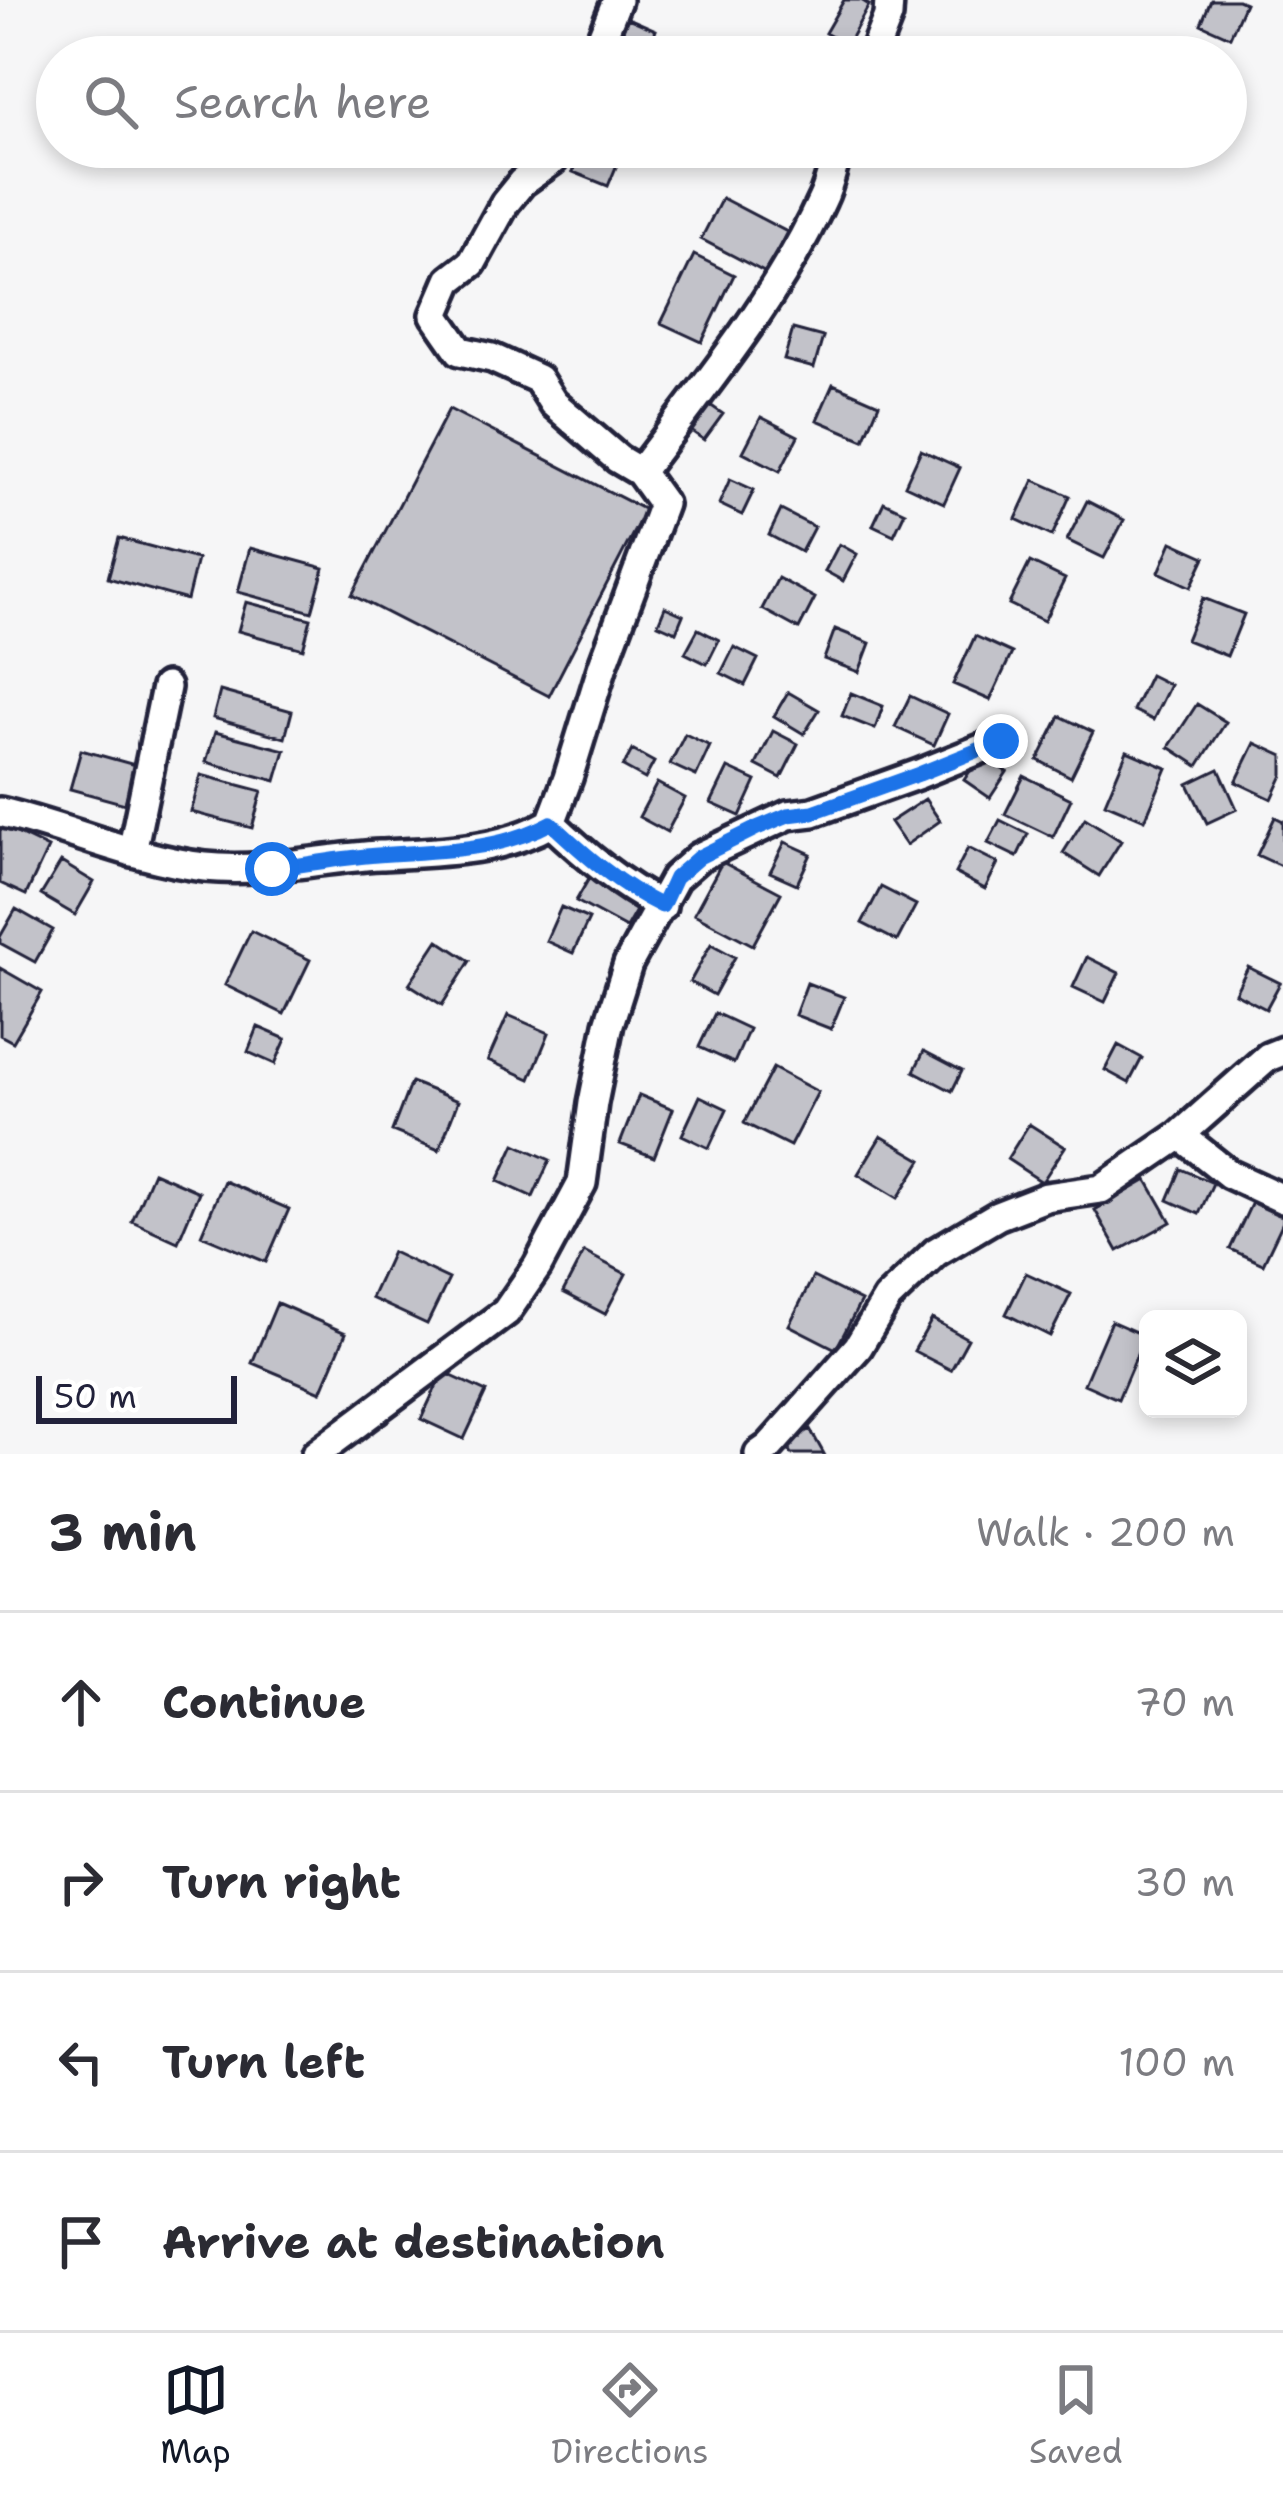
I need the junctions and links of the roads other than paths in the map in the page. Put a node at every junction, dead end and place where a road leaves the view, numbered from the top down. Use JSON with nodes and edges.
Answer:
{"nodes":[{"id":1,"x":617,"y":0,"type":"edge"},
{"id":2,"x":889,"y":0,"type":"edge"},
{"id":3,"x":602,"y":36,"type":"edge"},
{"id":4,"x":880,"y":36,"type":"edge"},
{"id":5,"x":542,"y":168,"type":"edge"},
{"id":6,"x":832,"y":168,"type":"edge"},
{"id":7,"x":640,"y":472,"type":"junction"},
{"id":8,"x":166,"y":687,"type":"dead end"},
{"id":9,"x":1001,"y":741,"type":"dead end"},
{"id":10,"x":0,"y":812,"type":"edge"},
{"id":11,"x":551,"y":823,"type":"junction"},
{"id":12,"x":132,"y":852,"type":"junction"},
{"id":13,"x":662,"y":906,"type":"junction"},
{"id":14,"x":1283,"y":1051,"type":"edge"},
{"id":15,"x":1180,"y":1135,"type":"junction"},
{"id":16,"x":1283,"y":1199,"type":"edge"},
{"id":17,"x":316,"y":1454,"type":"edge"},
{"id":18,"x":759,"y":1454,"type":"edge"}],
"edges":[{"from":1,"to":3,"type":"street"},
{"from":2,"to":4,"type":"street"},
{"from":5,"to":7,"type":"street"},
{"from":6,"to":7,"type":"street"},
{"from":7,"to":11,"type":"street"},
{"from":8,"to":12,"type":"street"},
{"from":9,"to":13,"type":"street"},
{"from":10,"to":12,"type":"street"},
{"from":11,"to":12,"type":"street"},
{"from":11,"to":13,"type":"street"},
{"from":13,"to":17,"type":"street"},
{"from":14,"to":15,"type":"street"},
{"from":15,"to":16,"type":"street"},
{"from":15,"to":18,"type":"street"}]}
